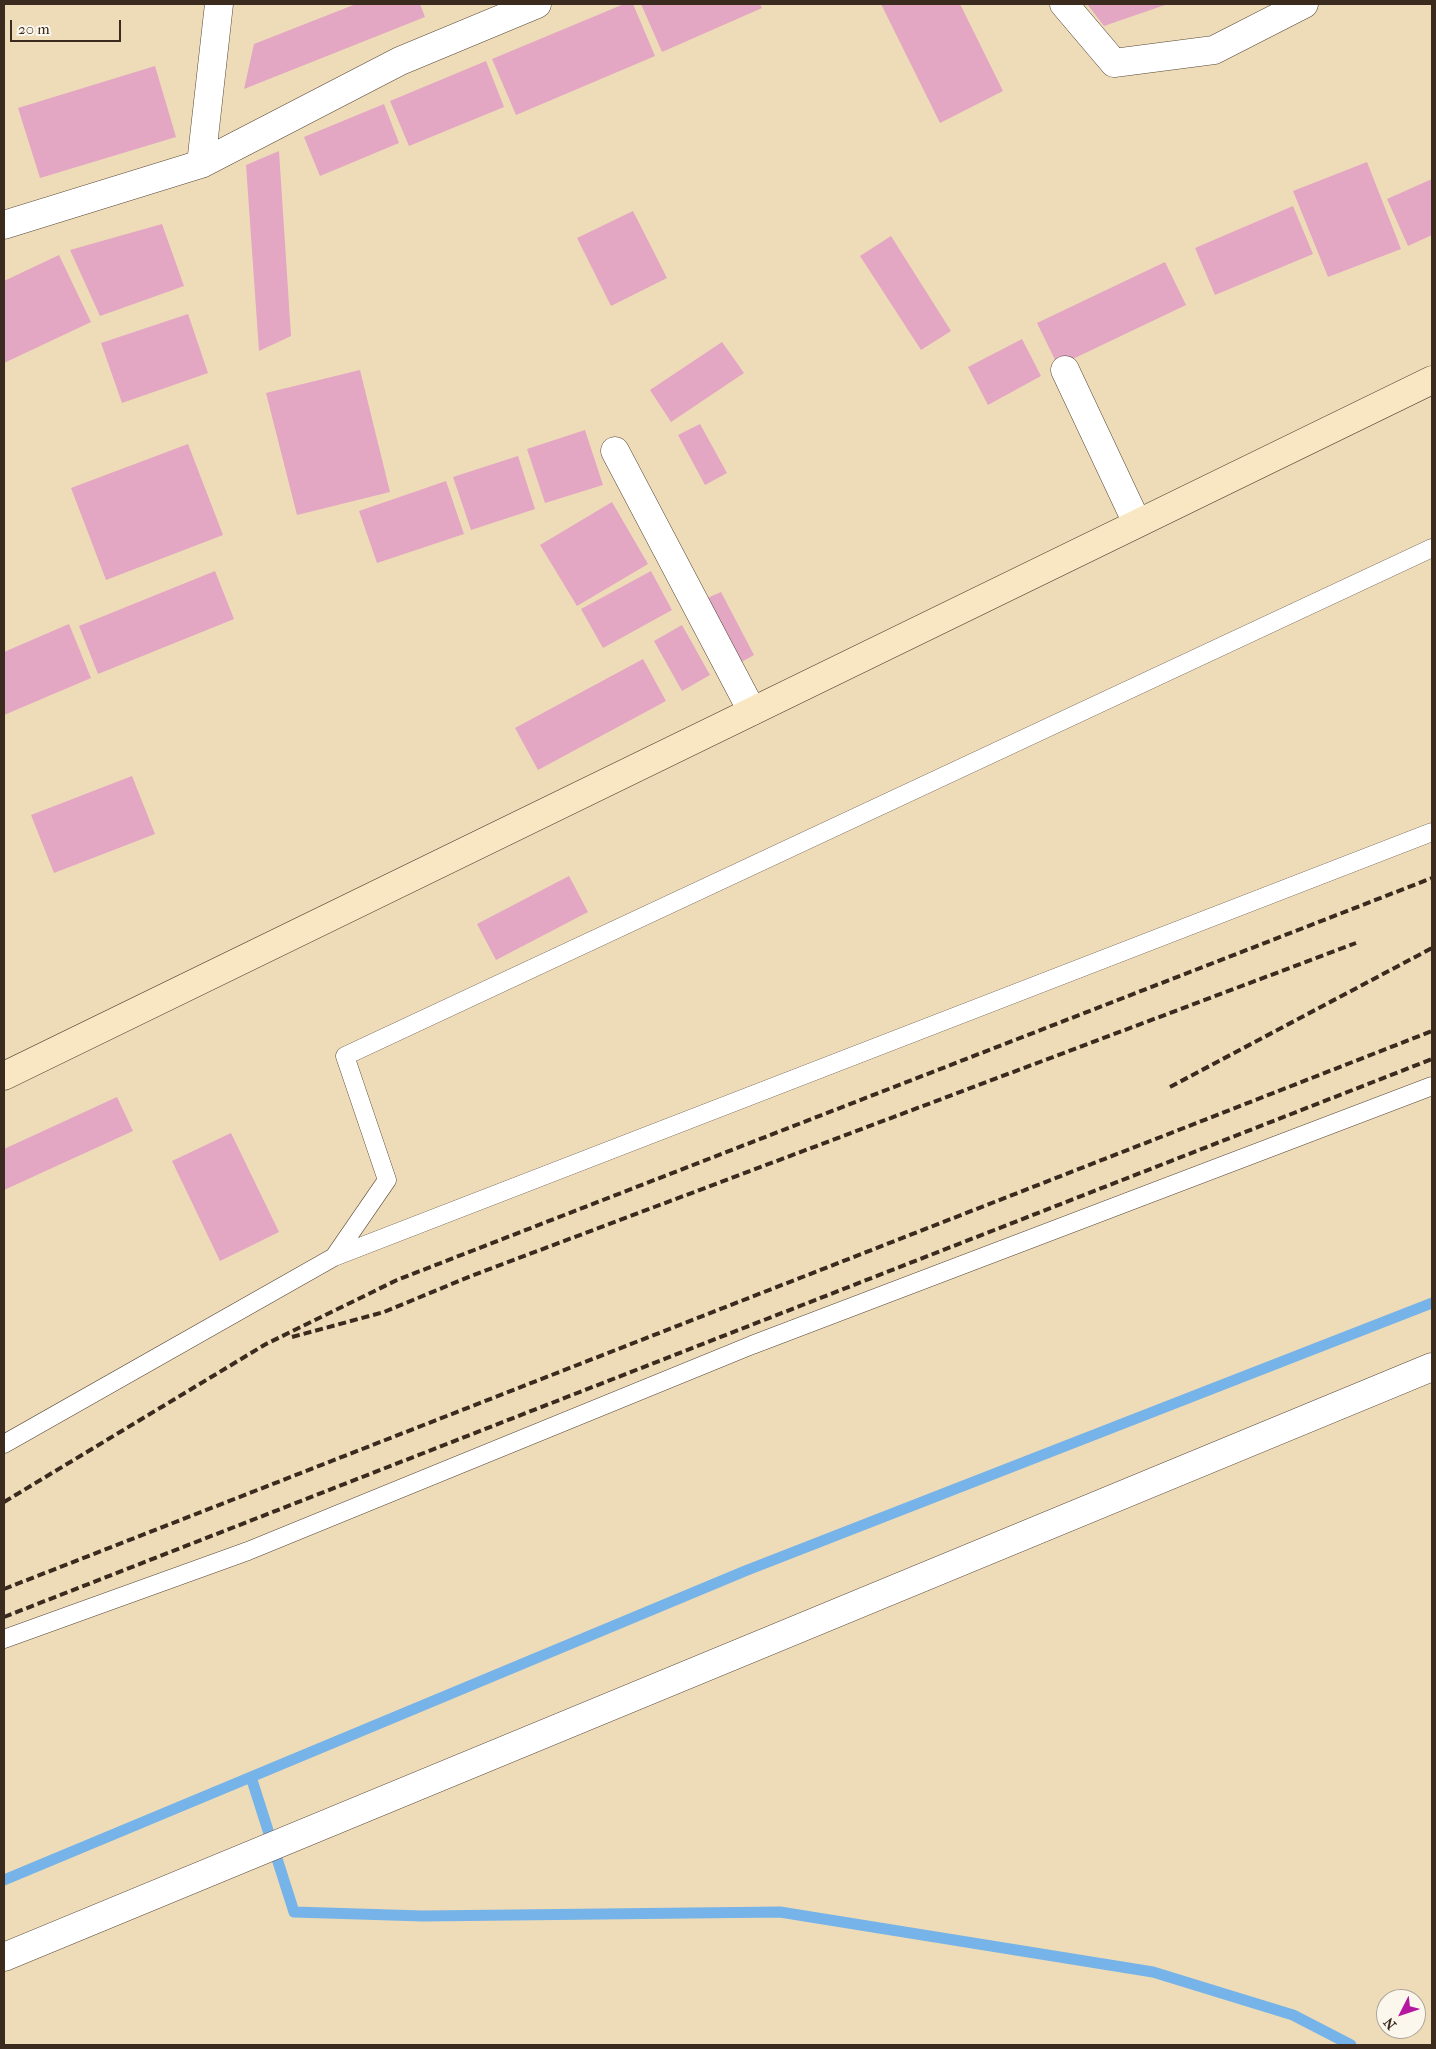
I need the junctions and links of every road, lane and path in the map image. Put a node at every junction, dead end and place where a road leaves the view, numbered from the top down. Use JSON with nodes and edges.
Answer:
{"nodes":[{"id":1,"x":219,"y":4,"type":"edge"},
{"id":2,"x":538,"y":4,"type":"edge"},
{"id":3,"x":1064,"y":4,"type":"edge"},
{"id":4,"x":1304,"y":4,"type":"edge"},
{"id":5,"x":201,"y":164,"type":"junction"},
{"id":6,"x":4,"y":225,"type":"edge"},
{"id":7,"x":1066,"y":370,"type":"dead end"},
{"id":8,"x":1432,"y":380,"type":"edge"},
{"id":9,"x":616,"y":451,"type":"dead end"},
{"id":10,"x":1137,"y":523,"type":"junction"},
{"id":11,"x":1432,"y":548,"type":"edge"},
{"id":12,"x":752,"y":711,"type":"junction"},
{"id":13,"x":1432,"y":832,"type":"edge"},
{"id":14,"x":4,"y":1076,"type":"edge"},
{"id":15,"x":1432,"y":1086,"type":"edge"},
{"id":16,"x":334,"y":1257,"type":"junction"},
{"id":17,"x":1432,"y":1367,"type":"edge"},
{"id":18,"x":4,"y":1444,"type":"edge"},
{"id":19,"x":4,"y":1639,"type":"edge"},
{"id":20,"x":4,"y":1956,"type":"edge"}],
"edges":[{"from":1,"to":5,"type":"street"},
{"from":2,"to":5,"type":"street"},
{"from":3,"to":4,"type":"street"},
{"from":5,"to":6,"type":"street"},
{"from":7,"to":10,"type":"street"},
{"from":8,"to":10,"type":"main road"},
{"from":9,"to":12,"type":"street"},
{"from":10,"to":12,"type":"main road"},
{"from":11,"to":16,"type":"lane"},
{"from":12,"to":14,"type":"main road"},
{"from":13,"to":16,"type":"lane"},
{"from":15,"to":19,"type":"lane"},
{"from":16,"to":18,"type":"lane"},
{"from":17,"to":20,"type":"street"}]}
